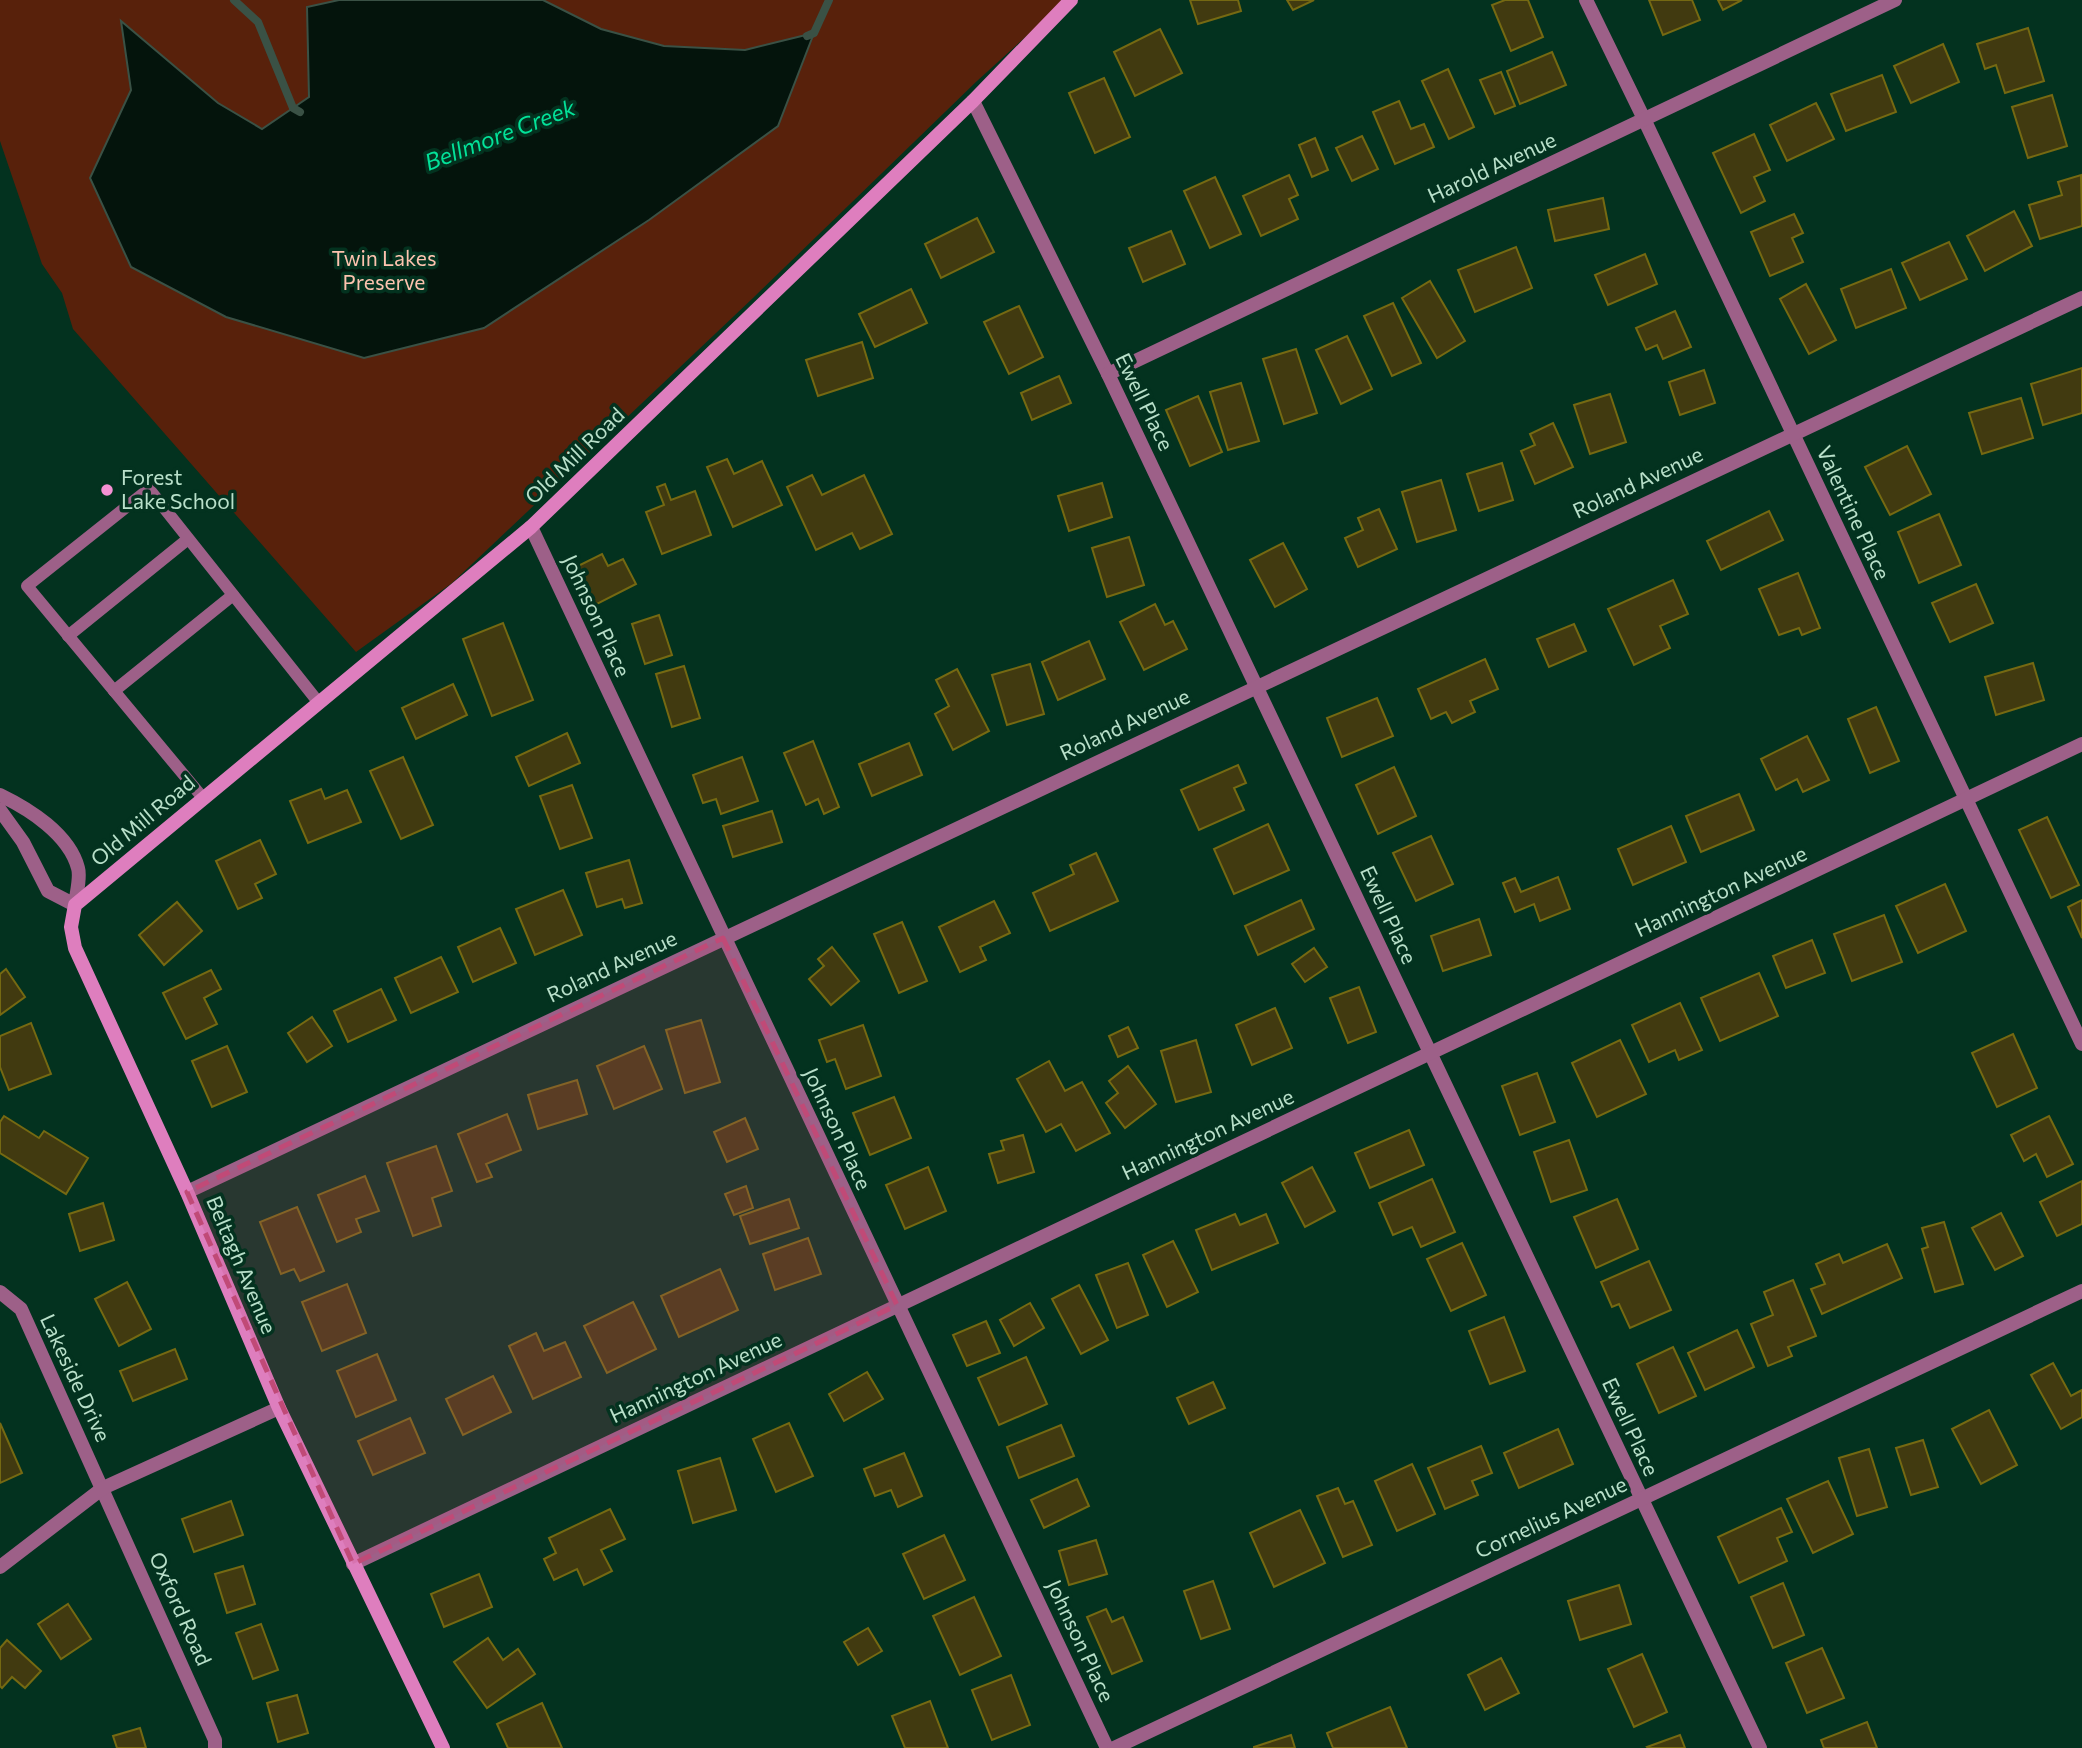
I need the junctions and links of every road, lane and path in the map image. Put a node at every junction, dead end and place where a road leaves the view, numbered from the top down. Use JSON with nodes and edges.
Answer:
{"nodes":[{"id":1,"x":1071,"y":0,"type":"edge"},
{"id":2,"x":1586,"y":0,"type":"edge"},
{"id":3,"x":1895,"y":0,"type":"edge"},
{"id":4,"x":973,"y":102,"type":"junction"},
{"id":5,"x":1644,"y":119,"type":"junction"},
{"id":6,"x":2082,"y":298,"type":"edge"},
{"id":7,"x":1108,"y":373,"type":"junction"},
{"id":8,"x":1793,"y":433,"type":"junction"},
{"id":9,"x":531,"y":527,"type":"junction"},
{"id":10,"x":188,"y":539,"type":"junction"},
{"id":11,"x":233,"y":595,"type":"junction"},
{"id":12,"x":68,"y":636,"type":"junction"},
{"id":13,"x":1256,"y":687,"type":"junction"},
{"id":14,"x":114,"y":691,"type":"junction"},
{"id":15,"x":320,"y":703,"type":"junction"},
{"id":16,"x":2082,"y":744,"type":"edge"},
{"id":17,"x":0,"y":795,"type":"edge"},
{"id":18,"x":203,"y":798,"type":"junction"},
{"id":19,"x":1965,"y":800,"type":"junction"},
{"id":20,"x":0,"y":810,"type":"edge"},
{"id":21,"x":75,"y":905,"type":"junction"},
{"id":22,"x":723,"y":938,"type":"junction"},
{"id":23,"x":2082,"y":1044,"type":"edge"},
{"id":24,"x":1430,"y":1053,"type":"junction"},
{"id":25,"x":187,"y":1192,"type":"junction"},
{"id":26,"x":2082,"y":1291,"type":"edge"},
{"id":27,"x":0,"y":1292,"type":"edge"},
{"id":28,"x":897,"y":1305,"type":"junction"},
{"id":29,"x":279,"y":1408,"type":"junction"},
{"id":30,"x":103,"y":1488,"type":"junction"},
{"id":31,"x":1641,"y":1499,"type":"junction"},
{"id":32,"x":353,"y":1564,"type":"junction"},
{"id":33,"x":0,"y":1567,"type":"edge"},
{"id":34,"x":215,"y":1748,"type":"edge"},
{"id":35,"x":443,"y":1748,"type":"edge"},
{"id":36,"x":1107,"y":1748,"type":"edge"},
{"id":37,"x":1114,"y":1748,"type":"edge"},
{"id":38,"x":1760,"y":1748,"type":"edge"}],
"edges":[{"from":1,"to":4,"type":"street","name":"Old Mill Road"},
{"from":2,"to":5,"type":"street","name":"Valentine Place"},
{"from":3,"to":5,"type":"street","name":"Harold Avenue"},
{"from":4,"to":7,"type":"street","name":"Ewell Place"},
{"from":4,"to":9,"type":"street","name":"Old Mill Road"},
{"from":5,"to":7,"type":"street","name":"Harold Avenue"},
{"from":5,"to":8,"type":"street","name":"Valentine Place"},
{"from":6,"to":8,"type":"street","name":"Roland Avenue"},
{"from":7,"to":13,"type":"street","name":"Ewell Place"},
{"from":8,"to":13,"type":"street","name":"Roland Avenue"},
{"from":8,"to":19,"type":"street","name":"Valentine Place"},
{"from":9,"to":15,"type":"street","name":"Old Mill Road"},
{"from":9,"to":22,"type":"street","name":"Johnson Place"},
{"from":10,"to":11,"type":"lane"},
{"from":10,"to":12,"type":"lane"},
{"from":10,"to":12,"type":"lane"},
{"from":11,"to":14,"type":"lane"},
{"from":11,"to":15,"type":"lane"},
{"from":12,"to":14,"type":"lane"},
{"from":13,"to":22,"type":"street","name":"Roland Avenue"},
{"from":13,"to":24,"type":"street","name":"Ewell Place"},
{"from":14,"to":18,"type":"lane"},
{"from":15,"to":18,"type":"street","name":"Old Mill Road"},
{"from":16,"to":19,"type":"street","name":"Hannington Avenue"},
{"from":17,"to":21,"type":"street"},
{"from":18,"to":21,"type":"street","name":"Old Mill Road"},
{"from":19,"to":23,"type":"street","name":"Valentine Place"},
{"from":19,"to":24,"type":"street","name":"Hannington Avenue"},
{"from":20,"to":21,"type":"street"},
{"from":21,"to":25,"type":"street","name":"Beltagh Avenue"},
{"from":22,"to":25,"type":"street","name":"Roland Avenue"},
{"from":22,"to":28,"type":"street","name":"Johnson Place"},
{"from":24,"to":28,"type":"street","name":"Hannington Avenue"},
{"from":24,"to":31,"type":"street","name":"Ewell Place"},
{"from":25,"to":29,"type":"street","name":"Beltagh Avenue"},
{"from":26,"to":31,"type":"street","name":"Cornelius Avenue"},
{"from":27,"to":30,"type":"street","name":"Lakeside Drive"},
{"from":28,"to":32,"type":"street","name":"Hannington Avenue"},
{"from":28,"to":36,"type":"street","name":"Johnson Place"},
{"from":29,"to":30,"type":"street"},
{"from":29,"to":32,"type":"street","name":"Beltagh Avenue"},
{"from":30,"to":33,"type":"street"},
{"from":30,"to":34,"type":"street","name":"Oxford Road"},
{"from":31,"to":37,"type":"street","name":"Cornelius Avenue"},
{"from":31,"to":38,"type":"street","name":"Ewell Place"},
{"from":32,"to":35,"type":"street","name":"Beltagh Avenue"}]}
